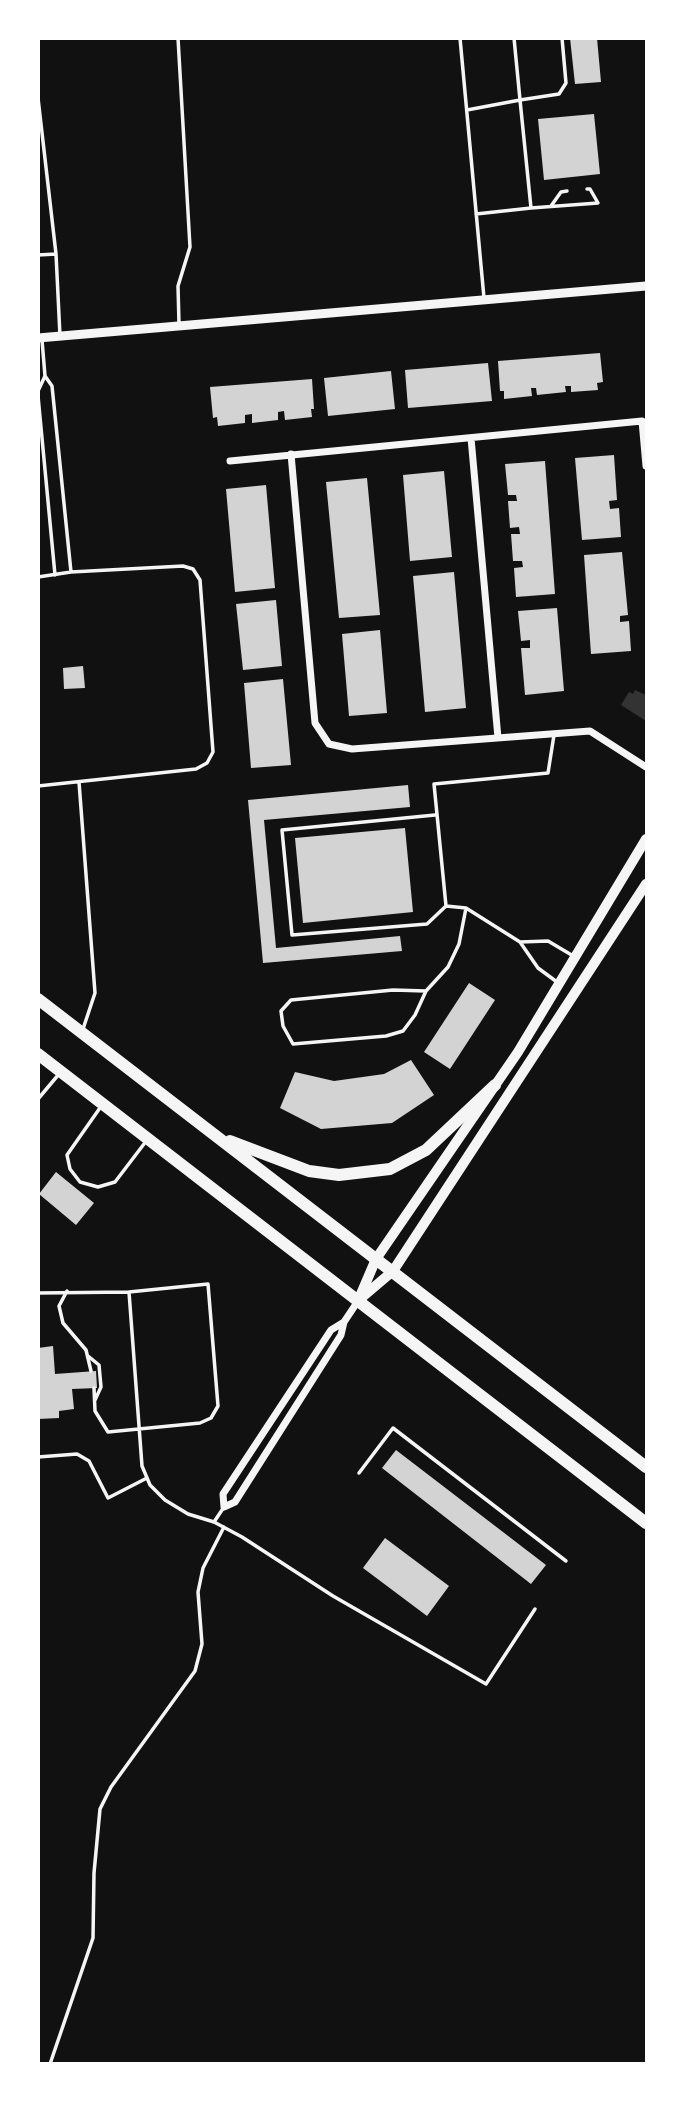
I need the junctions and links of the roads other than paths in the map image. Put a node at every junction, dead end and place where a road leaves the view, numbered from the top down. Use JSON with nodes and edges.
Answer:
{"nodes":[{"id":1,"x":178,"y":38,"type":"edge"},
{"id":2,"x":460,"y":38,"type":"edge"},
{"id":3,"x":514,"y":38,"type":"edge"},
{"id":4,"x":562,"y":38,"type":"edge"},
{"id":5,"x":38,"y":98,"type":"edge"},
{"id":6,"x":520,"y":100,"type":"junction"},
{"id":7,"x":467,"y":110,"type":"junction"},
{"id":8,"x":587,"y":189,"type":"dead end"},
{"id":9,"x":568,"y":191,"type":"dead end"},
{"id":10,"x":551,"y":206,"type":"junction"},
{"id":11,"x":531,"y":208,"type":"junction"},
{"id":12,"x":476,"y":214,"type":"junction"},
{"id":13,"x":55,"y":254,"type":"junction"},
{"id":14,"x":38,"y":255,"type":"edge"},
{"id":15,"x":646,"y":286,"type":"edge"},
{"id":16,"x":484,"y":300,"type":"junction"},
{"id":17,"x":179,"y":326,"type":"junction"},
{"id":18,"x":60,"y":336,"type":"junction"},
{"id":19,"x":40,"y":338,"type":"edge"},
{"id":20,"x":45,"y":376,"type":"junction"},
{"id":21,"x":38,"y":394,"type":"edge"},
{"id":22,"x":471,"y":438,"type":"junction"},
{"id":23,"x":291,"y":454,"type":"junction"},
{"id":24,"x":230,"y":461,"type":"dead end"},
{"id":25,"x":646,"y":466,"type":"edge"},
{"id":26,"x":71,"y":572,"type":"junction"},
{"id":27,"x":55,"y":575,"type":"junction"},
{"id":28,"x":38,"y":577,"type":"edge"},
{"id":29,"x":554,"y":734,"type":"junction"},
{"id":30,"x":498,"y":738,"type":"junction"},
{"id":31,"x":646,"y":767,"type":"edge"},
{"id":32,"x":79,"y":782,"type":"junction"},
{"id":33,"x":38,"y":786,"type":"edge"},
{"id":34,"x":435,"y":816,"type":"junction"},
{"id":35,"x":646,"y":839,"type":"edge"},
{"id":36,"x":646,"y":884,"type":"edge"},
{"id":37,"x":446,"y":905,"type":"junction"},
{"id":38,"x":466,"y":908,"type":"junction"},
{"id":39,"x":520,"y":942,"type":"junction"},
{"id":40,"x":576,"y":958,"type":"junction"},
{"id":41,"x":559,"y":985,"type":"junction"},
{"id":42,"x":426,"y":991,"type":"junction"},
{"id":43,"x":38,"y":999,"type":"edge"},
{"id":44,"x":82,"y":1032,"type":"junction"},
{"id":45,"x":38,"y":1054,"type":"edge"},
{"id":46,"x":62,"y":1072,"type":"junction"},
{"id":47,"x":495,"y":1085,"type":"junction"},
{"id":48,"x":38,"y":1099,"type":"edge"},
{"id":49,"x":103,"y":1104,"type":"junction"},
{"id":50,"x":214,"y":1135,"type":"junction"},
{"id":51,"x":148,"y":1138,"type":"junction"},
{"id":52,"x":376,"y":1259,"type":"junction"},
{"id":53,"x":393,"y":1271,"type":"junction"},
{"id":54,"x":67,"y":1291,"type":"junction"},
{"id":55,"x":129,"y":1292,"type":"junction"},
{"id":56,"x":38,"y":1293,"type":"edge"},
{"id":57,"x":358,"y":1301,"type":"junction"},
{"id":58,"x":344,"y":1322,"type":"junction"},
{"id":59,"x":88,"y":1356,"type":"junction"},
{"id":60,"x":91,"y":1371,"type":"dead end"},
{"id":61,"x":94,"y":1388,"type":"dead end"},
{"id":62,"x":94,"y":1401,"type":"junction"},
{"id":63,"x":139,"y":1431,"type":"junction"},
{"id":64,"x":38,"y":1457,"type":"edge"},
{"id":65,"x":646,"y":1466,"type":"edge"},
{"id":66,"x":359,"y":1473,"type":"dead end"},
{"id":67,"x":147,"y":1478,"type":"junction"},
{"id":68,"x":224,"y":1507,"type":"junction"},
{"id":69,"x":214,"y":1522,"type":"junction"},
{"id":70,"x":646,"y":1523,"type":"edge"},
{"id":71,"x":224,"y":1527,"type":"junction"},
{"id":72,"x":566,"y":1561,"type":"dead end"},
{"id":73,"x":535,"y":1609,"type":"dead end"},
{"id":74,"x":50,"y":2063,"type":"edge"}],
"edges":[{"from":1,"to":17,"type":"lane"},
{"from":2,"to":7,"type":"lane"},
{"from":3,"to":6,"type":"lane"},
{"from":4,"to":6,"type":"lane"},
{"from":5,"to":13,"type":"lane"},
{"from":6,"to":7,"type":"lane"},
{"from":6,"to":11,"type":"lane"},
{"from":7,"to":12,"type":"lane"},
{"from":8,"to":10,"type":"lane"},
{"from":9,"to":10,"type":"lane"},
{"from":10,"to":11,"type":"lane"},
{"from":11,"to":12,"type":"lane"},
{"from":12,"to":16,"type":"lane"},
{"from":13,"to":14,"type":"lane"},
{"from":13,"to":18,"type":"lane"},
{"from":15,"to":16,"type":"street"},
{"from":16,"to":17,"type":"street"},
{"from":17,"to":18,"type":"street"},
{"from":18,"to":19,"type":"street"},
{"from":19,"to":20,"type":"lane"},
{"from":20,"to":21,"type":"lane"},
{"from":20,"to":26,"type":"lane"},
{"from":21,"to":27,"type":"lane"},
{"from":22,"to":23,"type":"street"},
{"from":22,"to":25,"type":"street"},
{"from":22,"to":30,"type":"street"},
{"from":23,"to":24,"type":"street"},
{"from":23,"to":30,"type":"street"},
{"from":26,"to":27,"type":"lane"},
{"from":26,"to":32,"type":"lane"},
{"from":27,"to":28,"type":"lane"},
{"from":29,"to":30,"type":"street"},
{"from":29,"to":31,"type":"street"},
{"from":29,"to":34,"type":"lane"},
{"from":32,"to":33,"type":"lane"},
{"from":32,"to":44,"type":"lane"},
{"from":34,"to":37,"type":"lane"},
{"from":34,"to":37,"type":"lane"},
{"from":35,"to":40,"type":"main road"},
{"from":36,"to":53,"type":"main road"},
{"from":37,"to":38,"type":"lane"},
{"from":38,"to":39,"type":"lane"},
{"from":38,"to":42,"type":"lane"},
{"from":39,"to":40,"type":"lane"},
{"from":39,"to":41,"type":"lane"},
{"from":40,"to":41,"type":"main road"},
{"from":41,"to":47,"type":"main road"},
{"from":42,"to":42,"type":"lane"},
{"from":43,"to":44,"type":"highway"},
{"from":44,"to":50,"type":"highway"},
{"from":45,"to":46,"type":"highway"},
{"from":46,"to":48,"type":"lane"},
{"from":46,"to":49,"type":"highway"},
{"from":47,"to":50,"type":"highway"},
{"from":47,"to":52,"type":"main road"},
{"from":49,"to":51,"type":"highway"},
{"from":49,"to":51,"type":"lane"},
{"from":50,"to":52,"type":"highway"},
{"from":51,"to":57,"type":"highway"},
{"from":52,"to":53,"type":"highway"},
{"from":52,"to":57,"type":"main road"},
{"from":53,"to":57,"type":"main road"},
{"from":53,"to":65,"type":"highway"},
{"from":54,"to":55,"type":"lane"},
{"from":54,"to":56,"type":"lane"},
{"from":54,"to":59,"type":"lane"},
{"from":55,"to":63,"type":"lane"},
{"from":55,"to":63,"type":"lane"},
{"from":57,"to":58,"type":"street"},
{"from":57,"to":70,"type":"highway"},
{"from":58,"to":68,"type":"street"},
{"from":58,"to":68,"type":"street"},
{"from":59,"to":60,"type":"lane"},
{"from":59,"to":62,"type":"lane"},
{"from":61,"to":62,"type":"lane"},
{"from":62,"to":63,"type":"lane"},
{"from":63,"to":67,"type":"lane"},
{"from":64,"to":67,"type":"lane"},
{"from":66,"to":72,"type":"lane"},
{"from":67,"to":69,"type":"lane"},
{"from":68,"to":69,"type":"lane"},
{"from":69,"to":71,"type":"lane"},
{"from":71,"to":73,"type":"lane"},
{"from":71,"to":74,"type":"lane"}]}
